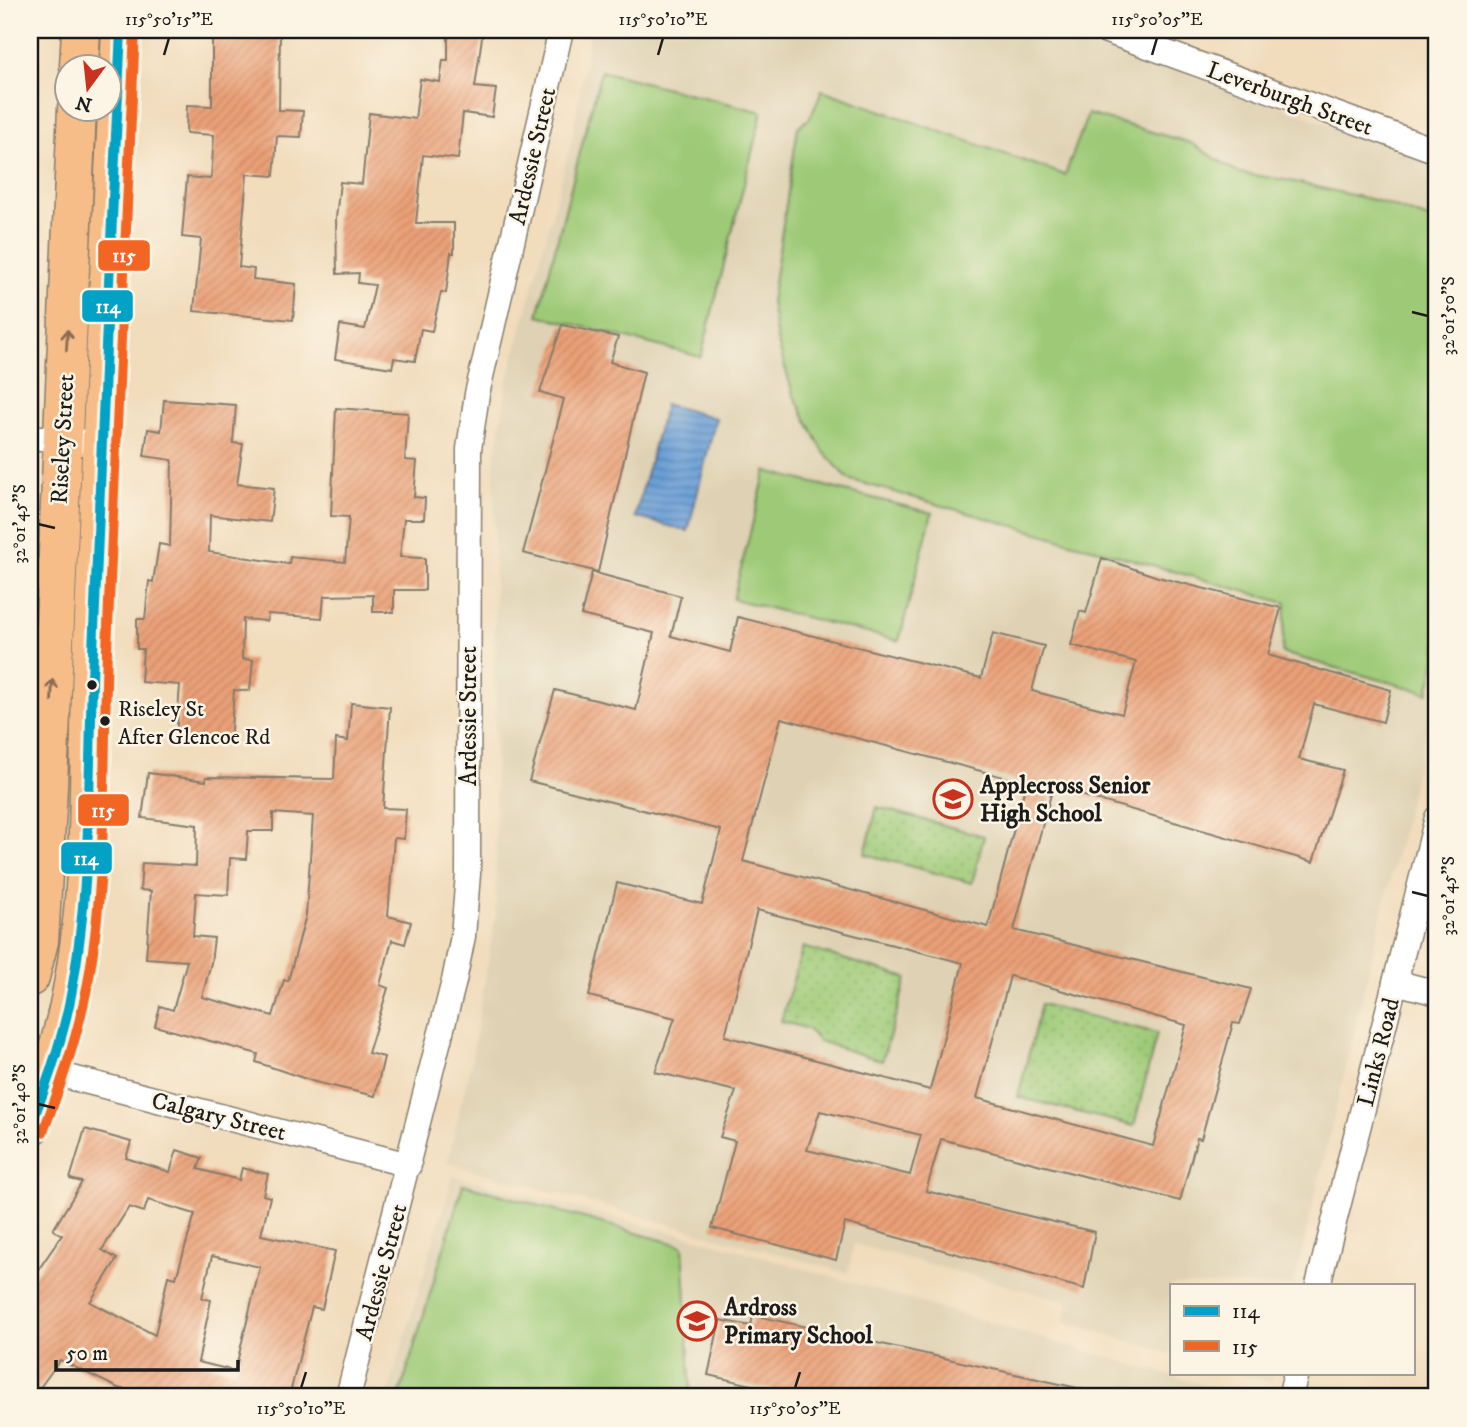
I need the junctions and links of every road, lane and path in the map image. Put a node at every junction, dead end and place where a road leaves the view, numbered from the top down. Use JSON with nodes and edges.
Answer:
{"nodes":[{"id":1,"x":81,"y":30,"type":"edge"},
{"id":2,"x":121,"y":30,"type":"edge"},
{"id":3,"x":561,"y":30,"type":"edge"},
{"id":4,"x":1104,"y":30,"type":"edge"},
{"id":5,"x":80,"y":52,"type":"edge"},
{"id":6,"x":76,"y":122,"type":"edge"},
{"id":7,"x":1437,"y":151,"type":"edge"},
{"id":8,"x":46,"y":438,"type":"edge"},
{"id":9,"x":100,"y":443,"type":"junction"},
{"id":10,"x":38,"y":807,"type":"edge"},
{"id":11,"x":89,"y":816,"type":"junction"},
{"id":12,"x":1437,"y":818,"type":"edge"},
{"id":13,"x":30,"y":977,"type":"edge"},
{"id":14,"x":1395,"y":982,"type":"junction"},
{"id":15,"x":1437,"y":993,"type":"edge"},
{"id":16,"x":41,"y":1070,"type":"edge"},
{"id":17,"x":30,"y":1127,"type":"edge"},
{"id":18,"x":409,"y":1165,"type":"junction"},
{"id":19,"x":1318,"y":1284,"type":"edge"},
{"id":20,"x":1296,"y":1374,"type":"edge"},
{"id":21,"x":348,"y":1397,"type":"edge"},
{"id":22,"x":1290,"y":1397,"type":"edge"}],
"edges":[{"from":1,"to":5,"type":"highway"},
{"from":2,"to":9,"type":"highway","name":"Riseley Street"},
{"from":3,"to":18,"type":"street","name":"Ardessie Street"},
{"from":4,"to":7,"type":"street","name":"Leverburgh Street"},
{"from":8,"to":6,"type":"highway","name":"Riseley Street","one_way":true},
{"from":8,"to":9,"type":"street"},
{"from":10,"to":8,"type":"highway","name":"Riseley Street","one_way":true},
{"from":9,"to":11,"type":"highway","name":"Riseley Street"},
{"from":10,"to":11,"type":"street"},
{"from":10,"to":13,"type":"highway","name":"Riseley Street"},
{"from":11,"to":16,"type":"highway","name":"Riseley Street"},
{"from":12,"to":14,"type":"street","name":"Links Road"},
{"from":14,"to":15,"type":"street"},
{"from":14,"to":19,"type":"street","name":"Links Road"},
{"from":16,"to":17,"type":"highway","name":"Riseley Street"},
{"from":16,"to":18,"type":"street","name":"Calgary Street"},
{"from":18,"to":21,"type":"street","name":"Ardessie Street"},
{"from":20,"to":22,"type":"street"}]}
